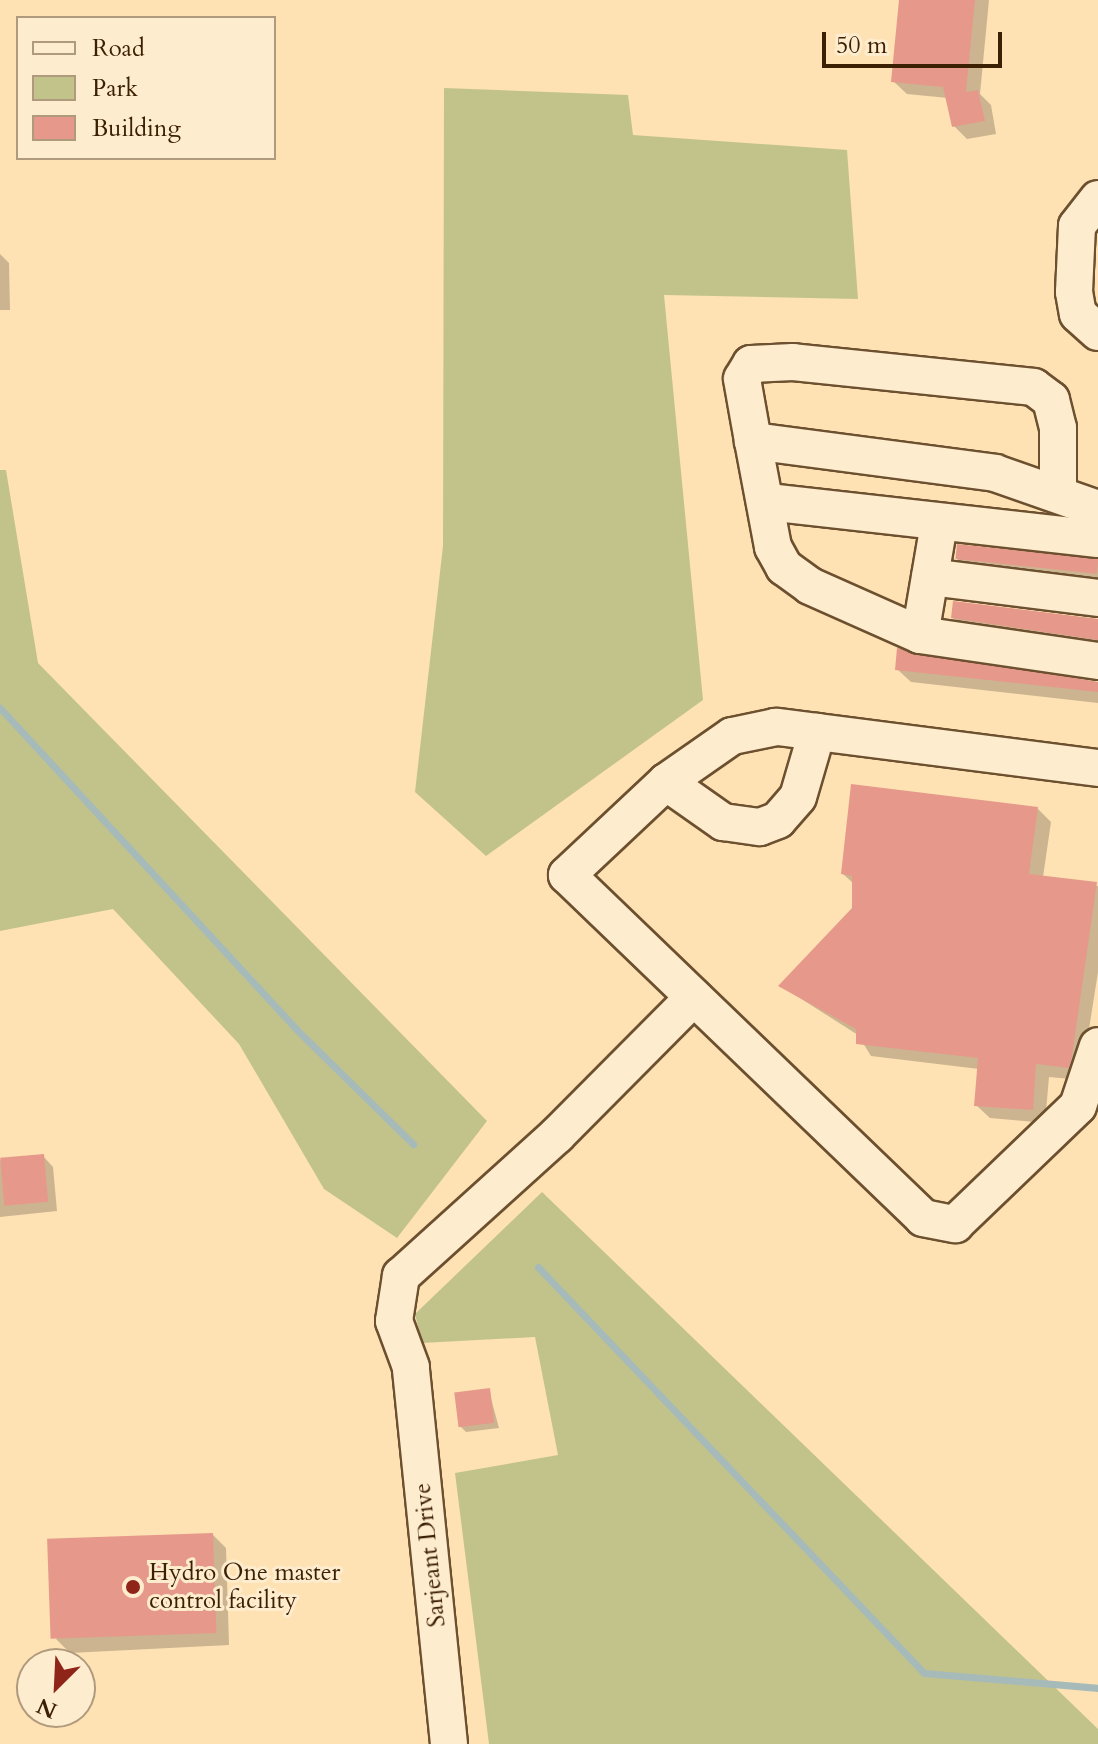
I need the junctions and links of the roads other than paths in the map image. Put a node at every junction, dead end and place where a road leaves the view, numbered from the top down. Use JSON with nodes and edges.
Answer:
{"nodes":[{"id":1,"x":1098,"y":199,"type":"edge"},
{"id":2,"x":1098,"y":332,"type":"edge"},
{"id":3,"x":753,"y":441,"type":"junction"},
{"id":4,"x":1058,"y":492,"type":"junction"},
{"id":5,"x":768,"y":502,"type":"junction"},
{"id":6,"x":1098,"y":509,"type":"edge"},
{"id":7,"x":939,"y":524,"type":"junction"},
{"id":8,"x":1098,"y":539,"type":"edge"},
{"id":9,"x":930,"y":577,"type":"junction"},
{"id":10,"x":1098,"y":598,"type":"edge"},
{"id":11,"x":920,"y":635,"type":"junction"},
{"id":12,"x":1098,"y":661,"type":"edge"},
{"id":13,"x":817,"y":732,"type":"junction"},
{"id":14,"x":1098,"y":768,"type":"edge"},
{"id":15,"x":666,"y":782,"type":"junction"},
{"id":16,"x":694,"y":997,"type":"junction"},
{"id":17,"x":1098,"y":1046,"type":"edge"},
{"id":18,"x":449,"y":1744,"type":"edge"}],
"edges":[{"from":1,"to":2,"type":"street"},
{"from":3,"to":4,"type":"street"},
{"from":3,"to":4,"type":"street"},
{"from":3,"to":5,"type":"street"},
{"from":4,"to":6,"type":"street"},
{"from":5,"to":7,"type":"street"},
{"from":5,"to":11,"type":"street"},
{"from":7,"to":8,"type":"street"},
{"from":7,"to":9,"type":"street"},
{"from":9,"to":10,"type":"street"},
{"from":9,"to":11,"type":"street"},
{"from":11,"to":12,"type":"street"},
{"from":13,"to":14,"type":"street"},
{"from":13,"to":15,"type":"street"},
{"from":13,"to":15,"type":"street"},
{"from":15,"to":16,"type":"street"},
{"from":16,"to":17,"type":"street"},
{"from":16,"to":18,"type":"street","name":"Sarjeant Drive"}]}
